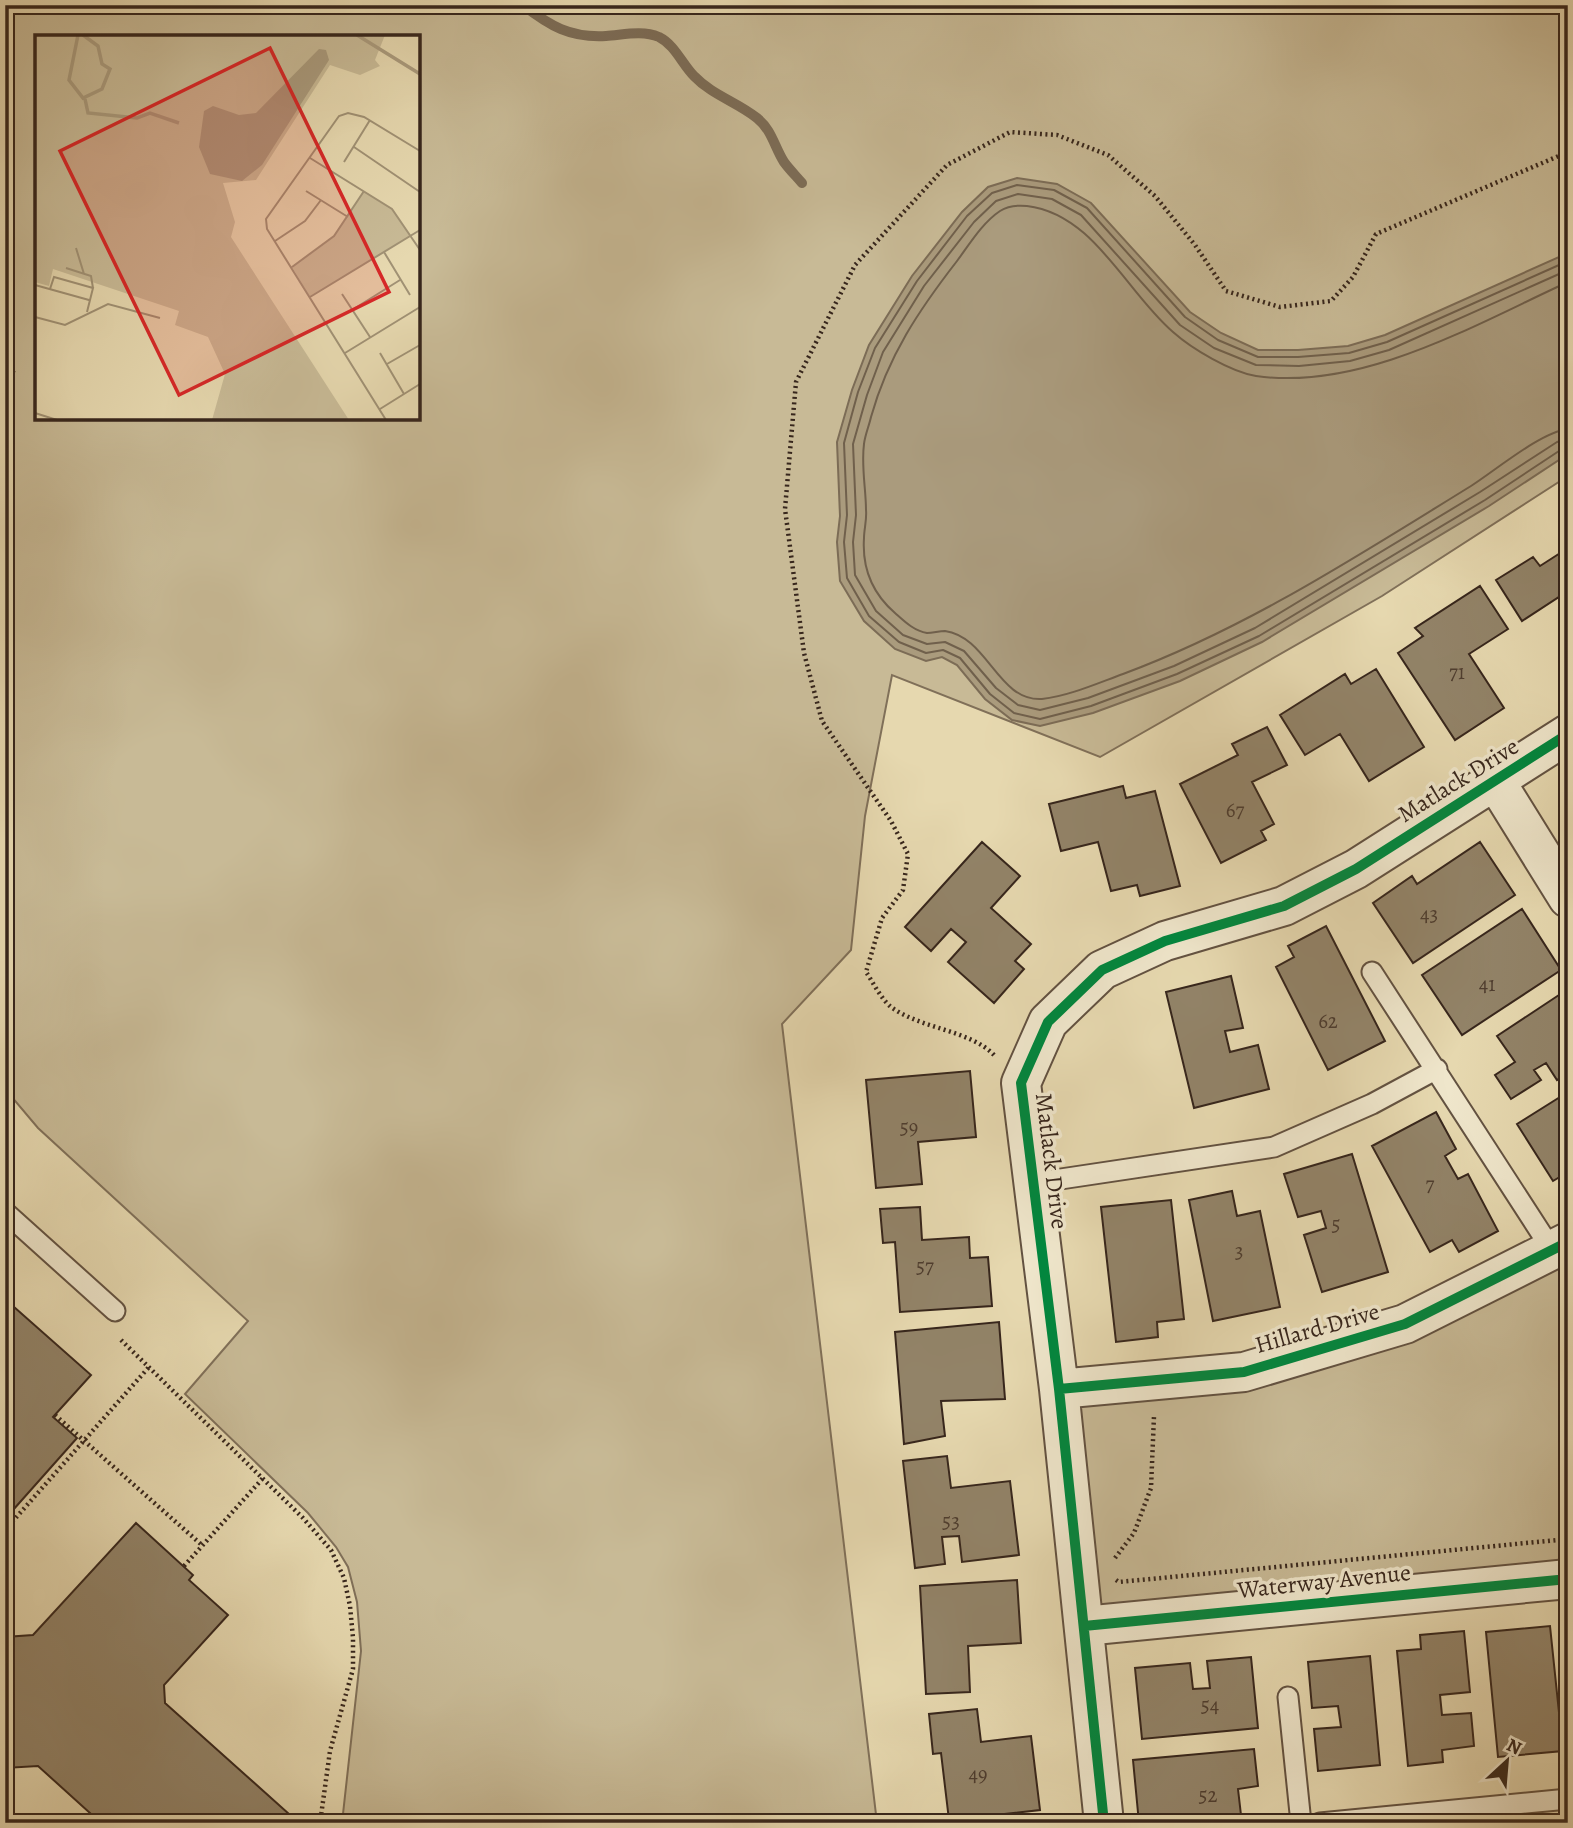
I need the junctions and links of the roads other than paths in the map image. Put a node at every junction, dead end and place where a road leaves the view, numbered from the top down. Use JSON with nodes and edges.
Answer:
{"nodes":[{"id":1,"x":1568,"y":734,"type":"edge"},
{"id":2,"x":1496,"y":782,"type":"junction"},
{"id":3,"x":1568,"y":898,"type":"edge"},
{"id":4,"x":1373,"y":972,"type":"dead end"},
{"id":5,"x":1437,"y":1069,"type":"junction"},
{"id":6,"x":1034,"y":1183,"type":"junction"},
{"id":7,"x":5,"y":1212,"type":"edge"},
{"id":8,"x":1560,"y":1246,"type":"edge"},
{"id":9,"x":115,"y":1311,"type":"dead end"},
{"id":10,"x":1059,"y":1389,"type":"junction"},
{"id":11,"x":1568,"y":1579,"type":"edge"},
{"id":12,"x":1084,"y":1626,"type":"junction"},
{"id":13,"x":1288,"y":1697,"type":"dead end"},
{"id":14,"x":1568,"y":1799,"type":"edge"},
{"id":15,"x":1104,"y":1823,"type":"edge"},
{"id":16,"x":1301,"y":1823,"type":"edge"},
{"id":17,"x":1320,"y":1823,"type":"edge"}],
"edges":[{"from":1,"to":2,"type":"street","name":"Matlack Drive"},
{"from":2,"to":3,"type":"street"},
{"from":2,"to":6,"type":"street","name":"Matlack Drive"},
{"from":4,"to":5,"type":"lane"},
{"from":5,"to":6,"type":"lane"},
{"from":5,"to":8,"type":"lane"},
{"from":6,"to":10,"type":"street","name":"Matlack Drive"},
{"from":7,"to":9,"type":"lane"},
{"from":8,"to":10,"type":"street","name":"Hillard Drive"},
{"from":10,"to":12,"type":"street","name":"Matlack Drive"},
{"from":11,"to":12,"type":"street","name":"Waterway Avenue"},
{"from":12,"to":15,"type":"street","name":"Matlack Drive"},
{"from":13,"to":16,"type":"lane"},
{"from":14,"to":17,"type":"lane"}]}
